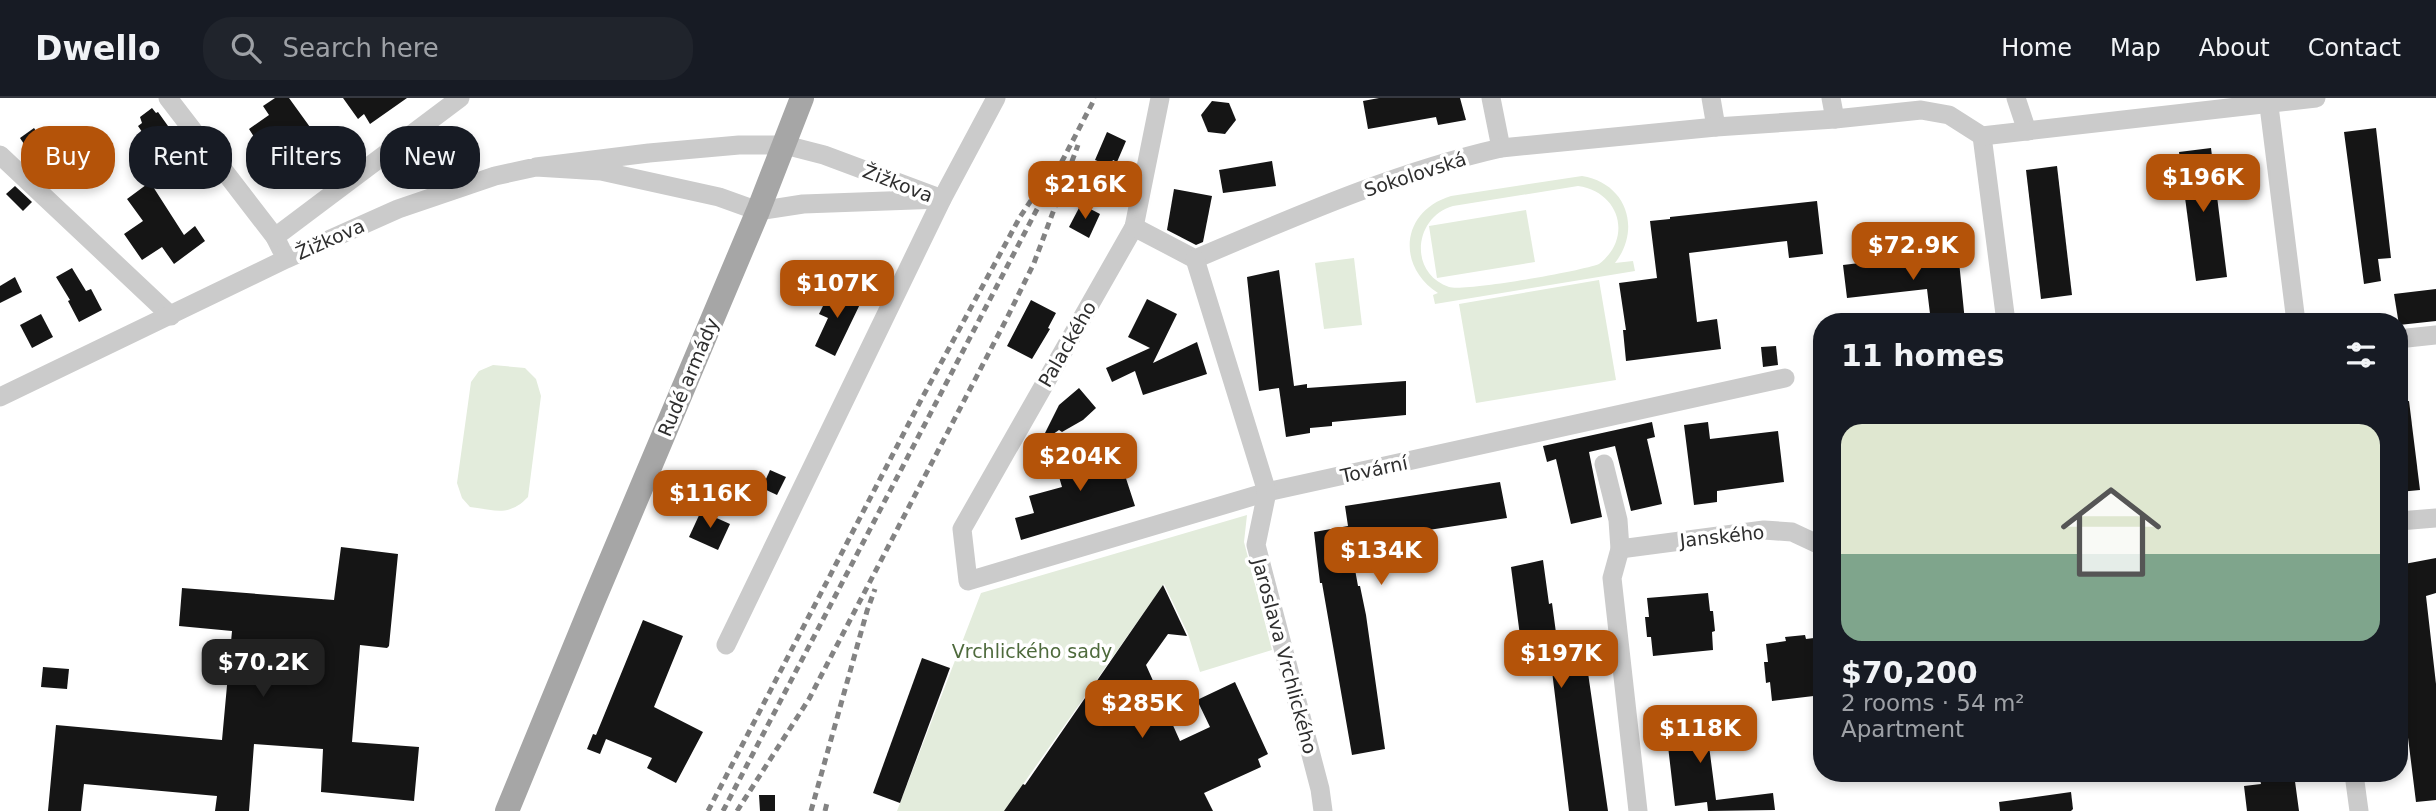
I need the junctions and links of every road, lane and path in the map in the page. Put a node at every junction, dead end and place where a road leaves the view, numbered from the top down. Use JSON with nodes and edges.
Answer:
{"nodes":[{"id":1,"x":167,"y":98,"type":"edge"},
{"id":2,"x":460,"y":98,"type":"edge"},
{"id":3,"x":802,"y":98,"type":"edge"},
{"id":4,"x":996,"y":98,"type":"edge"},
{"id":5,"x":1160,"y":98,"type":"edge"},
{"id":6,"x":1491,"y":98,"type":"edge"},
{"id":7,"x":1711,"y":98,"type":"edge"},
{"id":8,"x":1831,"y":98,"type":"edge"},
{"id":9,"x":2017,"y":98,"type":"edge"},
{"id":10,"x":2316,"y":98,"type":"edge"},
{"id":11,"x":2269,"y":101,"type":"edge"},
{"id":12,"x":1835,"y":119,"type":"junction"},
{"id":13,"x":1716,"y":127,"type":"junction"},
{"id":14,"x":2027,"y":131,"type":"junction"},
{"id":15,"x":1982,"y":136,"type":"junction"},
{"id":16,"x":785,"y":145,"type":"junction"},
{"id":17,"x":1500,"y":148,"type":"junction"},
{"id":18,"x":0,"y":155,"type":"edge"},
{"id":19,"x":536,"y":167,"type":"junction"},
{"id":20,"x":942,"y":199,"type":"junction"},
{"id":21,"x":758,"y":211,"type":"junction"},
{"id":22,"x":1133,"y":227,"type":"junction"},
{"id":23,"x":275,"y":237,"type":"junction"},
{"id":24,"x":286,"y":259,"type":"junction"},
{"id":25,"x":1195,"y":259,"type":"junction"},
{"id":26,"x":2005,"y":313,"type":"edge"},
{"id":27,"x":2295,"y":313,"type":"edge"},
{"id":28,"x":171,"y":316,"type":"junction"},
{"id":29,"x":2436,"y":335,"type":"edge"},
{"id":30,"x":2408,"y":338,"type":"edge"},
{"id":31,"x":1785,"y":378,"type":"dead end"},
{"id":32,"x":0,"y":397,"type":"edge"},
{"id":33,"x":1604,"y":464,"type":"dead end"},
{"id":34,"x":1267,"y":492,"type":"junction"},
{"id":35,"x":2436,"y":518,"type":"edge"},
{"id":36,"x":2408,"y":520,"type":"edge"},
{"id":37,"x":1813,"y":542,"type":"edge"},
{"id":38,"x":1620,"y":549,"type":"junction"},
{"id":39,"x":968,"y":581,"type":"joint"},
{"id":40,"x":726,"y":645,"type":"dead end"},
{"id":41,"x":2355,"y":782,"type":"edge"},
{"id":42,"x":507,"y":811,"type":"edge"},
{"id":43,"x":1324,"y":811,"type":"edge"},
{"id":44,"x":1638,"y":811,"type":"edge"},
{"id":45,"x":2359,"y":811,"type":"edge"}],
"edges":[{"from":1,"to":23,"type":"street"},
{"from":2,"to":23,"type":"street","name":"Žižkova"},
{"from":3,"to":16,"type":"main road","name":"Rudé armády"},
{"from":4,"to":20,"type":"street"},
{"from":5,"to":22,"type":"street","name":"Palackého"},
{"from":6,"to":17,"type":"street"},
{"from":7,"to":13,"type":"street"},
{"from":8,"to":12,"type":"street"},
{"from":9,"to":14,"type":"street"},
{"from":10,"to":11,"type":"street"},
{"from":11,"to":14,"type":"street"},
{"from":11,"to":27,"type":"street"},
{"from":12,"to":13,"type":"street","name":"Sokolovská"},
{"from":12,"to":15,"type":"street","name":"Sokolovská"},
{"from":13,"to":17,"type":"street","name":"Sokolovská"},
{"from":14,"to":15,"type":"street"},
{"from":15,"to":26,"type":"street"},
{"from":16,"to":19,"type":"street","name":"Žižkova"},
{"from":16,"to":20,"type":"street","name":"Žižkova"},
{"from":16,"to":21,"type":"main road","name":"Rudé armády"},
{"from":17,"to":25,"type":"street","name":"Sokolovská"},
{"from":18,"to":28,"type":"street"},
{"from":19,"to":21,"type":"street","name":"Žižkova"},
{"from":19,"to":24,"type":"street","name":"Žižkova"},
{"from":20,"to":21,"type":"street","name":"Žižkova"},
{"from":20,"to":40,"type":"street"},
{"from":21,"to":42,"type":"main road","name":"Rudé armády"},
{"from":22,"to":25,"type":"street"},
{"from":22,"to":39,"type":"street","name":"Palackého"},
{"from":23,"to":24,"type":"street"},
{"from":24,"to":28,"type":"street","name":"Žižkova"},
{"from":25,"to":34,"type":"street","name":"Jaroslava Vrchlického"},
{"from":28,"to":32,"type":"street","name":"Žižkova"},
{"from":29,"to":30,"type":"street"},
{"from":31,"to":34,"type":"street","name":"Tovární"},
{"from":33,"to":38,"type":"street"},
{"from":34,"to":39,"type":"street","name":"Tovární"},
{"from":34,"to":43,"type":"street","name":"Jaroslava Vrchlického"},
{"from":35,"to":36,"type":"street"},
{"from":37,"to":38,"type":"street","name":"Janského"},
{"from":38,"to":44,"type":"street"},
{"from":41,"to":45,"type":"street"}]}
